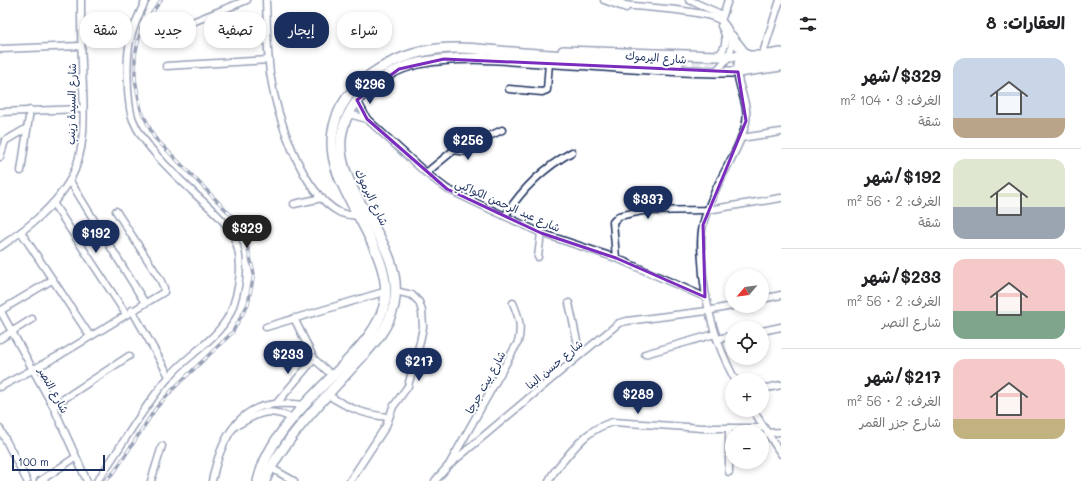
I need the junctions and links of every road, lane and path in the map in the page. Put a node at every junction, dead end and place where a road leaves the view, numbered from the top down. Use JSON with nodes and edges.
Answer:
{"nodes":[{"id":1,"x":81,"y":0,"type":"edge"},
{"id":2,"x":146,"y":0,"type":"edge"},
{"id":3,"x":247,"y":0,"type":"edge"},
{"id":4,"x":266,"y":0,"type":"edge"},
{"id":5,"x":604,"y":0,"type":"edge"},
{"id":6,"x":615,"y":0,"type":"edge"},
{"id":7,"x":690,"y":0,"type":"edge"},
{"id":8,"x":728,"y":0,"type":"edge"},
{"id":9,"x":780,"y":0,"type":"edge"},
{"id":10,"x":81,"y":12,"type":"edge"},
{"id":11,"x":721,"y":20,"type":"junction"},
{"id":12,"x":196,"y":21,"type":"edge"},
{"id":13,"x":731,"y":36,"type":"junction"},
{"id":14,"x":80,"y":46,"type":"edge"},
{"id":15,"x":81,"y":48,"type":"edge"},
{"id":16,"x":0,"y":49,"type":"edge"},
{"id":17,"x":530,"y":52,"type":"junction"},
{"id":18,"x":781,"y":53,"type":"edge"},
{"id":19,"x":695,"y":55,"type":"junction"},
{"id":20,"x":730,"y":55,"type":"junction"},
{"id":21,"x":718,"y":56,"type":"junction"},
{"id":22,"x":762,"y":56,"type":"junction"},
{"id":23,"x":743,"y":58,"type":"junction"},
{"id":24,"x":269,"y":60,"type":"junction"},
{"id":25,"x":781,"y":60,"type":"edge"},
{"id":26,"x":549,"y":62,"type":"junction"},
{"id":27,"x":679,"y":62,"type":"tunnel mouth"},
{"id":28,"x":166,"y":66,"type":"dead end"},
{"id":29,"x":781,"y":66,"type":"edge"},
{"id":30,"x":692,"y":72,"type":"junction"},
{"id":31,"x":715,"y":72,"type":"junction"},
{"id":32,"x":738,"y":72,"type":"junction"},
{"id":33,"x":509,"y":89,"type":"dead end"},
{"id":34,"x":357,"y":100,"type":"junction"},
{"id":35,"x":82,"y":109,"type":"junction"},
{"id":36,"x":30,"y":110,"type":"junction"},
{"id":37,"x":0,"y":112,"type":"edge"},
{"id":38,"x":349,"y":114,"type":"junction"},
{"id":39,"x":367,"y":119,"type":"junction"},
{"id":40,"x":27,"y":128,"type":"junction"},
{"id":41,"x":502,"y":130,"type":"dead end"},
{"id":42,"x":781,"y":132,"type":"edge"},
{"id":43,"x":741,"y":138,"type":"junction"},
{"id":44,"x":572,"y":152,"type":"dead end"},
{"id":45,"x":0,"y":157,"type":"edge"},
{"id":46,"x":21,"y":171,"type":"dead end"},
{"id":47,"x":426,"y":173,"type":"junction"},
{"id":48,"x":70,"y":181,"type":"junction"},
{"id":49,"x":322,"y":198,"type":"junction"},
{"id":50,"x":781,"y":198,"type":"edge"},
{"id":51,"x":53,"y":204,"type":"junction"},
{"id":52,"x":294,"y":204,"type":"dead end"},
{"id":53,"x":707,"y":210,"type":"junction"},
{"id":54,"x":116,"y":211,"type":"dead end"},
{"id":55,"x":357,"y":216,"type":"junction"},
{"id":56,"x":505,"y":216,"type":"junction"},
{"id":57,"x":21,"y":232,"type":"junction"},
{"id":58,"x":541,"y":233,"type":"junction"},
{"id":59,"x":0,"y":247,"type":"edge"},
{"id":60,"x":538,"y":258,"type":"dead end"},
{"id":61,"x":616,"y":258,"type":"junction"},
{"id":62,"x":52,"y":280,"type":"junction"},
{"id":63,"x":391,"y":291,"type":"junction"},
{"id":64,"x":781,"y":295,"type":"edge"},
{"id":65,"x":705,"y":297,"type":"junction"},
{"id":66,"x":769,"y":298,"type":"edge"},
{"id":67,"x":145,"y":303,"type":"junction"},
{"id":68,"x":513,"y":303,"type":"dead end"},
{"id":69,"x":569,"y":303,"type":"dead end"},
{"id":70,"x":725,"y":307,"type":"edge"},
{"id":71,"x":132,"y":310,"type":"junction"},
{"id":72,"x":0,"y":311,"type":"edge"},
{"id":73,"x":708,"y":311,"type":"junction"},
{"id":74,"x":126,"y":314,"type":"junction"},
{"id":75,"x":294,"y":318,"type":"junction"},
{"id":76,"x":32,"y":319,"type":"dead end"},
{"id":77,"x":266,"y":327,"type":"dead end"},
{"id":78,"x":781,"y":328,"type":"edge"},
{"id":79,"x":769,"y":330,"type":"edge"},
{"id":80,"x":12,"y":331,"type":"junction"},
{"id":81,"x":90,"y":336,"type":"junction"},
{"id":82,"x":716,"y":336,"type":"junction"},
{"id":83,"x":725,"y":336,"type":"edge"},
{"id":84,"x":0,"y":339,"type":"edge"},
{"id":85,"x":645,"y":354,"type":"dead end"},
{"id":86,"x":580,"y":355,"type":"junction"},
{"id":87,"x":129,"y":356,"type":"dead end"},
{"id":88,"x":314,"y":359,"type":"junction"},
{"id":89,"x":32,"y":370,"type":"junction"},
{"id":90,"x":732,"y":373,"type":"edge"},
{"id":91,"x":170,"y":376,"type":"junction"},
{"id":92,"x":333,"y":376,"type":"junction"},
{"id":93,"x":781,"y":385,"type":"edge"},
{"id":94,"x":0,"y":387,"type":"edge"},
{"id":95,"x":769,"y":388,"type":"edge"},
{"id":96,"x":328,"y":395,"type":"junction"},
{"id":97,"x":276,"y":404,"type":"junction"},
{"id":98,"x":306,"y":405,"type":"junction"},
{"id":99,"x":53,"y":406,"type":"junction"},
{"id":100,"x":389,"y":417,"type":"junction"},
{"id":101,"x":294,"y":419,"type":"junction"},
{"id":102,"x":725,"y":428,"type":"edge"},
{"id":103,"x":0,"y":429,"type":"edge"},
{"id":104,"x":232,"y":430,"type":"junction"},
{"id":105,"x":769,"y":431,"type":"edge"},
{"id":106,"x":781,"y":432,"type":"edge"},
{"id":107,"x":769,"y":436,"type":"edge"},
{"id":108,"x":162,"y":446,"type":"dead end"},
{"id":109,"x":781,"y":454,"type":"edge"},
{"id":110,"x":76,"y":457,"type":"junction"},
{"id":111,"x":448,"y":466,"type":"junction"},
{"id":112,"x":270,"y":468,"type":"junction"},
{"id":113,"x":27,"y":481,"type":"edge"},
{"id":114,"x":40,"y":481,"type":"edge"},
{"id":115,"x":86,"y":481,"type":"edge"},
{"id":116,"x":97,"y":481,"type":"edge"},
{"id":117,"x":151,"y":481,"type":"edge"},
{"id":118,"x":212,"y":481,"type":"edge"},
{"id":119,"x":258,"y":481,"type":"edge"},
{"id":120,"x":265,"y":481,"type":"edge"},
{"id":121,"x":294,"y":481,"type":"edge"},
{"id":122,"x":350,"y":481,"type":"edge"},
{"id":123,"x":435,"y":481,"type":"edge"},
{"id":124,"x":549,"y":481,"type":"edge"}],
"edges":[{"from":1,"to":10,"type":"street","name":"شارع السيدة زينب"},
{"from":2,"to":91,"type":"street"},
{"from":3,"to":12,"type":"street"},
{"from":4,"to":24,"type":"street"},
{"from":5,"to":11,"type":"street"},
{"from":6,"to":11,"type":"street"},
{"from":7,"to":11,"type":"street"},
{"from":8,"to":11,"type":"street"},
{"from":9,"to":22,"type":"street"},
{"from":11,"to":13,"type":"street"},
{"from":11,"to":21,"type":"street"},
{"from":13,"to":20,"type":"street"},
{"from":13,"to":23,"type":"highway"},
{"from":14,"to":16,"type":"street"},
{"from":15,"to":35,"type":"street","name":"شارع السيدة زينب"},
{"from":17,"to":19,"type":"highway"},
{"from":17,"to":27,"type":"highway","name":"شارع اليرموك"},
{"from":17,"to":55,"type":"highway","name":"شارع اليرموك"},
{"from":18,"to":22,"type":"highway"},
{"from":19,"to":21,"type":"highway"},
{"from":19,"to":30,"type":"highway"},
{"from":20,"to":21,"type":"highway"},
{"from":20,"to":23,"type":"highway"},
{"from":20,"to":31,"type":"street"},
{"from":22,"to":23,"type":"highway"},
{"from":23,"to":25,"type":"highway"},
{"from":23,"to":32,"type":"street"},
{"from":24,"to":28,"type":"street"},
{"from":24,"to":49,"type":"street"},
{"from":26,"to":30,"type":"highway","name":"شارع اليرموك"},
{"from":26,"to":33,"type":"street"},
{"from":26,"to":34,"type":"highway","name":"شارع اليرموك"},
{"from":29,"to":32,"type":"highway","name":"شارع اليرموك"},
{"from":30,"to":31,"type":"highway","name":"شارع اليرموك"},
{"from":31,"to":32,"type":"highway","name":"شارع اليرموك"},
{"from":32,"to":43,"type":"street"},
{"from":34,"to":38,"type":"highway","name":"شارع اليرموك"},
{"from":34,"to":39,"type":"street","name":"شارع عبد الرحمن الكواكبي"},
{"from":35,"to":36,"type":"street"},
{"from":35,"to":48,"type":"street","name":"شارع السيدة زينب"},
{"from":36,"to":37,"type":"street"},
{"from":36,"to":40,"type":"street"},
{"from":38,"to":39,"type":"street","name":"شارع عبد الرحمن الكواكبي"},
{"from":38,"to":63,"type":"highway","name":"شارع اليرموك"},
{"from":39,"to":47,"type":"street","name":"شارع عبد الرحمن الكواكبي"},
{"from":40,"to":45,"type":"street"},
{"from":40,"to":46,"type":"street"},
{"from":41,"to":47,"type":"street"},
{"from":42,"to":43,"type":"street"},
{"from":43,"to":53,"type":"street"},
{"from":44,"to":56,"type":"street"},
{"from":47,"to":56,"type":"street","name":"شارع عبد الرحمن الكواكبي"},
{"from":48,"to":51,"type":"street","name":"شارع السيدة زينب"},
{"from":48,"to":67,"type":"street"},
{"from":49,"to":52,"type":"street"},
{"from":49,"to":55,"type":"street"},
{"from":50,"to":53,"type":"street"},
{"from":51,"to":57,"type":"street","name":"شارع السيدة زينب"},
{"from":51,"to":74,"type":"street"},
{"from":53,"to":61,"type":"street"},
{"from":53,"to":65,"type":"street"},
{"from":54,"to":67,"type":"street"},
{"from":55,"to":63,"type":"highway","name":"شارع اليرموك"},
{"from":56,"to":58,"type":"street","name":"شارع عبد الرحمن الكواكبي"},
{"from":57,"to":59,"type":"street","name":"شارع السيدة زينب"},
{"from":57,"to":62,"type":"street"},
{"from":58,"to":60,"type":"street"},
{"from":58,"to":61,"type":"street","name":"شارع عبد الرحمن الكواكبي"},
{"from":61,"to":65,"type":"street","name":"شارع عبد الرحمن الكواكبي"},
{"from":62,"to":72,"type":"street"},
{"from":62,"to":81,"type":"street"},
{"from":63,"to":75,"type":"street"},
{"from":63,"to":92,"type":"highway","name":"شارع اليرموك"},
{"from":63,"to":96,"type":"highway","name":"شارع اليرموك"},
{"from":63,"to":100,"type":"street"},
{"from":64,"to":66,"type":"street"},
{"from":65,"to":73,"type":"street"},
{"from":67,"to":71,"type":"street"},
{"from":68,"to":111,"type":"street","name":"شارع بيت جرجا"},
{"from":69,"to":86,"type":"street"},
{"from":70,"to":73,"type":"street"},
{"from":71,"to":74,"type":"street"},
{"from":71,"to":91,"type":"street"},
{"from":72,"to":80,"type":"street","name":"شارع النصر"},
{"from":73,"to":82,"type":"street"},
{"from":73,"to":86,"type":"street","name":"شارع حسن البنا"},
{"from":74,"to":81,"type":"street"},
{"from":75,"to":77,"type":"street"},
{"from":75,"to":88,"type":"street"},
{"from":76,"to":80,"type":"street"},
{"from":78,"to":79,"type":"street"},
{"from":80,"to":84,"type":"street"},
{"from":80,"to":89,"type":"street","name":"شارع النصر"},
{"from":81,"to":89,"type":"street"},
{"from":82,"to":83,"type":"street"},
{"from":82,"to":85,"type":"street"},
{"from":82,"to":90,"type":"street"},
{"from":86,"to":111,"type":"street","name":"شارع حسن البنا"},
{"from":87,"to":99,"type":"street"},
{"from":88,"to":92,"type":"street"},
{"from":88,"to":97,"type":"street"},
{"from":89,"to":94,"type":"street"},
{"from":89,"to":99,"type":"street","name":"شارع النصر"},
{"from":91,"to":116,"type":"street"},
{"from":92,"to":98,"type":"highway","name":"شارع اليرموك"},
{"from":93,"to":95,"type":"street"},
{"from":96,"to":100,"type":"street"},
{"from":96,"to":112,"type":"highway","name":"شارع اليرموك"},
{"from":97,"to":98,"type":"street"},
{"from":97,"to":104,"type":"street"},
{"from":98,"to":101,"type":"highway","name":"شارع اليرموك"},
{"from":99,"to":110,"type":"street","name":"شارع النصر"},
{"from":100,"to":122,"type":"street"},
{"from":101,"to":104,"type":"street"},
{"from":101,"to":119,"type":"highway","name":"شارع اليرموك"},
{"from":102,"to":124,"type":"street"},
{"from":103,"to":113,"type":"street"},
{"from":104,"to":118,"type":"street"},
{"from":105,"to":106,"type":"street"},
{"from":107,"to":109,"type":"street"},
{"from":108,"to":117,"type":"street"},
{"from":110,"to":114,"type":"street"},
{"from":110,"to":115,"type":"street","name":"شارع النصر"},
{"from":111,"to":123,"type":"street","name":"شارع حسن البنا"},
{"from":112,"to":120,"type":"highway","name":"شارع اليرموك"},
{"from":112,"to":121,"type":"street"}]}
